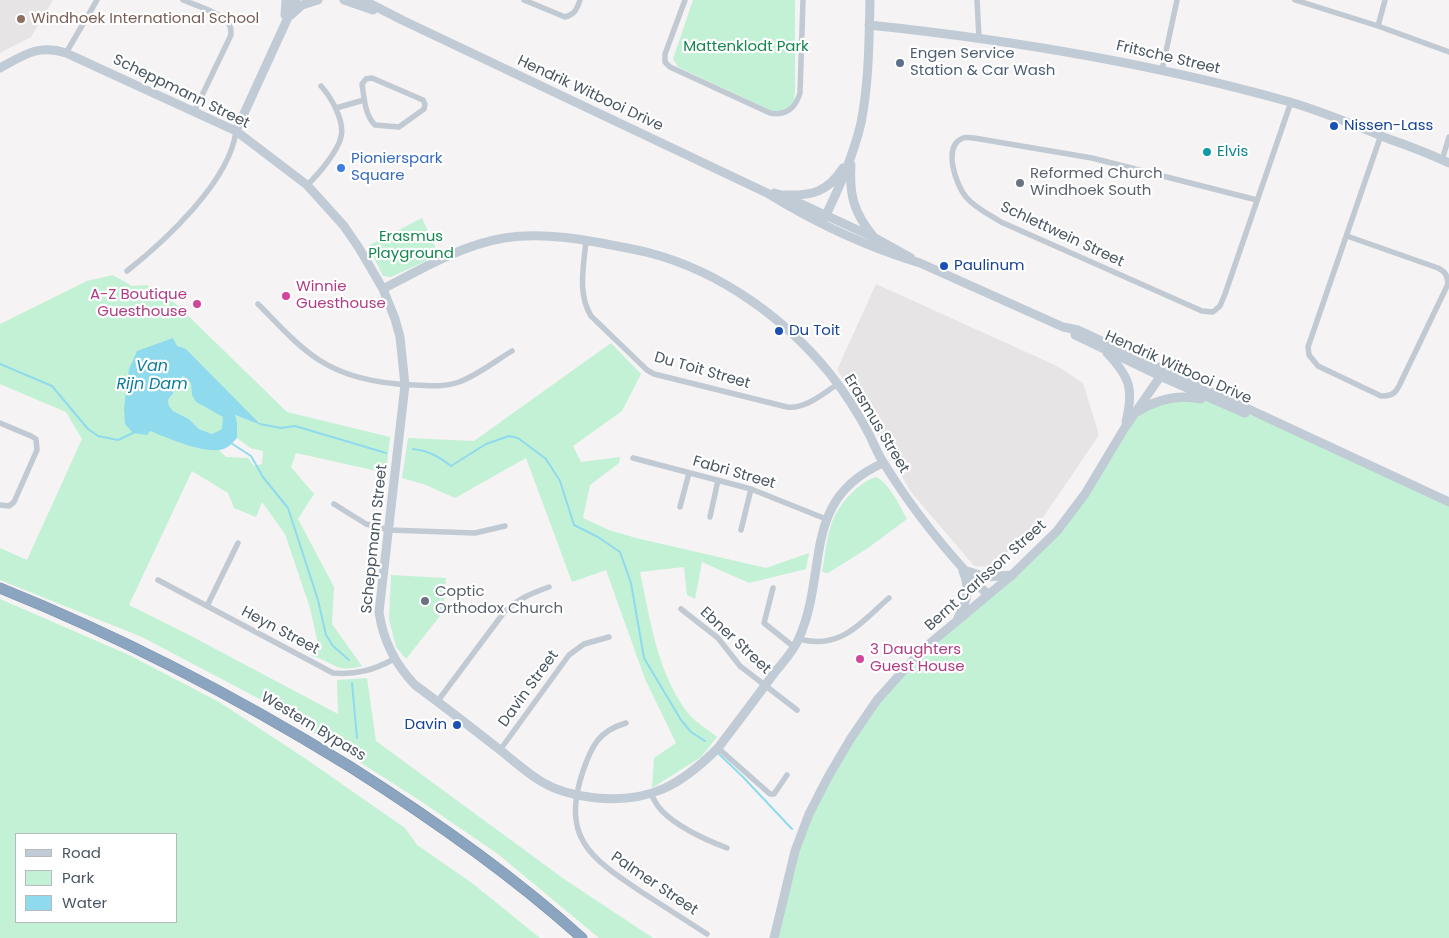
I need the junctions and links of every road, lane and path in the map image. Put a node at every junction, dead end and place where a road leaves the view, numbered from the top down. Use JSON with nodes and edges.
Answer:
{"nodes":[{"id":1,"x":97,"y":0,"type":"edge"},
{"id":2,"x":183,"y":0,"type":"edge"},
{"id":3,"x":286,"y":0,"type":"edge"},
{"id":4,"x":296,"y":0,"type":"edge"},
{"id":5,"x":318,"y":0,"type":"edge"},
{"id":6,"x":344,"y":0,"type":"edge"},
{"id":7,"x":363,"y":0,"type":"edge"},
{"id":8,"x":524,"y":0,"type":"edge"},
{"id":9,"x":580,"y":0,"type":"edge"},
{"id":10,"x":686,"y":0,"type":"edge"},
{"id":11,"x":803,"y":0,"type":"edge"},
{"id":12,"x":870,"y":0,"type":"edge"},
{"id":13,"x":977,"y":0,"type":"edge"},
{"id":14,"x":1177,"y":0,"type":"edge"},
{"id":15,"x":1296,"y":0,"type":"edge"},
{"id":16,"x":1385,"y":0,"type":"edge"},
{"id":17,"x":402,"y":20,"type":"junction"},
{"id":18,"x":284,"y":22,"type":"junction"},
{"id":19,"x":870,"y":25,"type":"junction"},
{"id":20,"x":1378,"y":26,"type":"junction"},
{"id":21,"x":979,"y":38,"type":"junction"},
{"id":22,"x":1449,"y":52,"type":"edge"},
{"id":23,"x":66,"y":53,"type":"junction"},
{"id":24,"x":0,"y":68,"type":"edge"},
{"id":25,"x":1162,"y":70,"type":"junction"},
{"id":26,"x":321,"y":86,"type":"dead end"},
{"id":27,"x":364,"y":100,"type":"junction"},
{"id":28,"x":1291,"y":102,"type":"junction"},
{"id":29,"x":336,"y":108,"type":"junction"},
{"id":30,"x":194,"y":112,"type":"junction"},
{"id":31,"x":236,"y":131,"type":"junction"},
{"id":32,"x":1381,"y":135,"type":"junction"},
{"id":33,"x":1449,"y":137,"type":"edge"},
{"id":34,"x":851,"y":155,"type":"junction"},
{"id":35,"x":1446,"y":161,"type":"edge"},
{"id":36,"x":307,"y":185,"type":"junction"},
{"id":37,"x":767,"y":193,"type":"junction"},
{"id":38,"x":782,"y":195,"type":"junction"},
{"id":39,"x":1257,"y":200,"type":"junction"},
{"id":40,"x":824,"y":220,"type":"junction"},
{"id":41,"x":1347,"y":236,"type":"junction"},
{"id":42,"x":875,"y":238,"type":"junction"},
{"id":43,"x":586,"y":240,"type":"junction"},
{"id":44,"x":920,"y":263,"type":"junction"},
{"id":45,"x":127,"y":271,"type":"dead end"},
{"id":46,"x":383,"y":289,"type":"junction"},
{"id":47,"x":258,"y":304,"type":"dead end"},
{"id":48,"x":1063,"y":326,"type":"junction"},
{"id":49,"x":1104,"y":350,"type":"junction"},
{"id":50,"x":512,"y":351,"type":"dead end"},
{"id":51,"x":1162,"y":374,"type":"junction"},
{"id":52,"x":838,"y":384,"type":"junction"},
{"id":53,"x":405,"y":385,"type":"junction"},
{"id":54,"x":1218,"y":402,"type":"junction"},
{"id":55,"x":1134,"y":414,"type":"junction"},
{"id":56,"x":0,"y":423,"type":"edge"},
{"id":57,"x":1285,"y":427,"type":"junction"},
{"id":58,"x":1124,"y":430,"type":"junction"},
{"id":59,"x":633,"y":458,"type":"dead end"},
{"id":60,"x":883,"y":463,"type":"junction"},
{"id":61,"x":689,"y":473,"type":"junction"},
{"id":62,"x":718,"y":480,"type":"junction"},
{"id":63,"x":751,"y":488,"type":"junction"},
{"id":64,"x":1449,"y":502,"type":"edge"},
{"id":65,"x":334,"y":504,"type":"dead end"},
{"id":66,"x":0,"y":505,"type":"edge"},
{"id":67,"x":680,"y":507,"type":"dead end"},
{"id":68,"x":710,"y":517,"type":"dead end"},
{"id":69,"x":826,"y":519,"type":"junction"},
{"id":70,"x":505,"y":526,"type":"dead end"},
{"id":71,"x":389,"y":530,"type":"junction"},
{"id":72,"x":740,"y":530,"type":"dead end"},
{"id":73,"x":238,"y":543,"type":"dead end"},
{"id":74,"x":962,"y":569,"type":"junction"},
{"id":75,"x":1012,"y":575,"type":"junction"},
{"id":76,"x":158,"y":580,"type":"dead end"},
{"id":77,"x":549,"y":587,"type":"dead end"},
{"id":78,"x":0,"y":588,"type":"edge"},
{"id":79,"x":773,"y":588,"type":"dead end"},
{"id":80,"x":988,"y":595,"type":"junction"},
{"id":81,"x":889,"y":598,"type":"dead end"},
{"id":82,"x":207,"y":606,"type":"junction"},
{"id":83,"x":681,"y":609,"type":"dead end"},
{"id":84,"x":956,"y":622,"type":"junction"},
{"id":85,"x":610,"y":637,"type":"dead end"},
{"id":86,"x":799,"y":639,"type":"junction"},
{"id":87,"x":794,"y":647,"type":"junction"},
{"id":88,"x":394,"y":659,"type":"junction"},
{"id":89,"x":765,"y":685,"type":"junction"},
{"id":90,"x":437,"y":702,"type":"junction"},
{"id":91,"x":796,"y":710,"type":"dead end"},
{"id":92,"x":626,"y":723,"type":"dead end"},
{"id":93,"x":718,"y":748,"type":"junction"},
{"id":94,"x":500,"y":750,"type":"junction"},
{"id":95,"x":787,"y":775,"type":"dead end"},
{"id":96,"x":651,"y":794,"type":"junction"},
{"id":97,"x":576,"y":796,"type":"junction"},
{"id":98,"x":727,"y":848,"type":"dead end"},
{"id":99,"x":707,"y":934,"type":"dead end"},
{"id":100,"x":582,"y":938,"type":"edge"},
{"id":101,"x":774,"y":938,"type":"edge"}],
"edges":[{"from":1,"to":23,"type":"street"},
{"from":2,"to":30,"type":"street"},
{"from":3,"to":18,"type":"street"},
{"from":4,"to":18,"type":"street"},
{"from":5,"to":18,"type":"street"},
{"from":6,"to":17,"type":"street","name":"Hendrik Witbooi Drive"},
{"from":7,"to":17,"type":"street","name":"Hendrik Witbooi Drive"},
{"from":8,"to":9,"type":"street"},
{"from":10,"to":11,"type":"street"},
{"from":12,"to":19,"type":"street"},
{"from":13,"to":21,"type":"street"},
{"from":14,"to":25,"type":"street"},
{"from":15,"to":20,"type":"street"},
{"from":16,"to":20,"type":"street"},
{"from":17,"to":37,"type":"street","name":"Hendrik Witbooi Drive"},
{"from":18,"to":31,"type":"street"},
{"from":19,"to":21,"type":"street","name":"Fritsche Street"},
{"from":19,"to":34,"type":"street"},
{"from":20,"to":22,"type":"street"},
{"from":21,"to":25,"type":"street","name":"Fritsche Street"},
{"from":23,"to":24,"type":"street","name":"Scheppmann Street"},
{"from":23,"to":30,"type":"street","name":"Scheppmann Street"},
{"from":25,"to":28,"type":"street","name":"Fritsche Street"},
{"from":26,"to":29,"type":"street"},
{"from":27,"to":27,"type":"street"},
{"from":27,"to":29,"type":"street"},
{"from":28,"to":32,"type":"street","name":"Fritsche Street"},
{"from":28,"to":39,"type":"street","name":"Schlettwein Street"},
{"from":29,"to":36,"type":"street"},
{"from":30,"to":31,"type":"street","name":"Scheppmann Street"},
{"from":31,"to":36,"type":"street","name":"Scheppmann Street"},
{"from":31,"to":45,"type":"street"},
{"from":32,"to":35,"type":"street","name":"Fritsche Street"},
{"from":32,"to":41,"type":"street"},
{"from":33,"to":35,"type":"street"},
{"from":34,"to":38,"type":"street"},
{"from":34,"to":40,"type":"street"},
{"from":34,"to":42,"type":"street"},
{"from":36,"to":46,"type":"street","name":"Scheppmann Street"},
{"from":37,"to":38,"type":"street","name":"Hendrik Witbooi Drive"},
{"from":37,"to":40,"type":"street","name":"Hendrik Witbooi Drive"},
{"from":38,"to":40,"type":"street","name":"Hendrik Witbooi Drive"},
{"from":39,"to":39,"type":"street","name":"Schlettwein Street"},
{"from":40,"to":42,"type":"street","name":"Hendrik Witbooi Drive"},
{"from":40,"to":44,"type":"street","name":"Hendrik Witbooi Drive"},
{"from":41,"to":41,"type":"street"},
{"from":42,"to":44,"type":"street","name":"Hendrik Witbooi Drive"},
{"from":43,"to":46,"type":"street","name":"Erasmus Street"},
{"from":43,"to":52,"type":"street","name":"Erasmus Street"},
{"from":43,"to":52,"type":"street","name":"Du Toit Street"},
{"from":44,"to":48,"type":"street","name":"Hendrik Witbooi Drive"},
{"from":46,"to":53,"type":"street","name":"Scheppmann Street"},
{"from":47,"to":53,"type":"street"},
{"from":48,"to":49,"type":"street","name":"Hendrik Witbooi Drive"},
{"from":48,"to":51,"type":"street","name":"Hendrik Witbooi Drive"},
{"from":49,"to":51,"type":"street","name":"Hendrik Witbooi Drive"},
{"from":49,"to":58,"type":"street"},
{"from":50,"to":53,"type":"street"},
{"from":51,"to":54,"type":"street","name":"Hendrik Witbooi Drive"},
{"from":51,"to":55,"type":"street","name":"Bernt Carlsson Street"},
{"from":51,"to":57,"type":"street","name":"Hendrik Witbooi Drive"},
{"from":52,"to":60,"type":"street","name":"Erasmus Street"},
{"from":53,"to":71,"type":"street","name":"Scheppmann Street"},
{"from":54,"to":55,"type":"street"},
{"from":54,"to":57,"type":"street","name":"Hendrik Witbooi Drive"},
{"from":55,"to":58,"type":"street","name":"Bernt Carlsson Street"},
{"from":56,"to":66,"type":"street"},
{"from":57,"to":64,"type":"street","name":"Hendrik Witbooi Drive"},
{"from":58,"to":75,"type":"street","name":"Bernt Carlsson Street"},
{"from":59,"to":61,"type":"street","name":"Fabri Street"},
{"from":60,"to":69,"type":"street","name":"Scheppmann Street"},
{"from":60,"to":74,"type":"street","name":"Erasmus Street"},
{"from":61,"to":62,"type":"street","name":"Fabri Street"},
{"from":61,"to":67,"type":"street"},
{"from":62,"to":63,"type":"street","name":"Fabri Street"},
{"from":62,"to":68,"type":"street"},
{"from":63,"to":69,"type":"street","name":"Fabri Street"},
{"from":63,"to":72,"type":"street"},
{"from":65,"to":71,"type":"street"},
{"from":69,"to":86,"type":"street","name":"Scheppmann Street"},
{"from":70,"to":71,"type":"street"},
{"from":71,"to":88,"type":"street","name":"Scheppmann Street"},
{"from":73,"to":82,"type":"street"},
{"from":74,"to":75,"type":"street"},
{"from":74,"to":80,"type":"street","name":"Erasmus Street"},
{"from":74,"to":84,"type":"street"},
{"from":75,"to":80,"type":"street","name":"Bernt Carlsson Street"},
{"from":76,"to":82,"type":"street","name":"Heyn Street"},
{"from":77,"to":90,"type":"street"},
{"from":78,"to":100,"type":"highway","name":"Western Bypass"},
{"from":79,"to":87,"type":"street"},
{"from":80,"to":84,"type":"street","name":"Bernt Carlsson Street"},
{"from":81,"to":86,"type":"street"},
{"from":82,"to":88,"type":"street","name":"Heyn Street"},
{"from":83,"to":89,"type":"street","name":"Ebner Street"},
{"from":84,"to":101,"type":"street","name":"Bernt Carlsson Street"},
{"from":85,"to":94,"type":"street","name":"Davin Street"},
{"from":86,"to":87,"type":"street","name":"Scheppmann Street"},
{"from":87,"to":89,"type":"street","name":"Scheppmann Street"},
{"from":88,"to":90,"type":"street","name":"Scheppmann Street"},
{"from":89,"to":91,"type":"street","name":"Ebner Street"},
{"from":89,"to":93,"type":"street","name":"Scheppmann Street"},
{"from":90,"to":94,"type":"street","name":"Scheppmann Street"},
{"from":92,"to":97,"type":"street","name":"Palmer Street"},
{"from":93,"to":95,"type":"street"},
{"from":93,"to":96,"type":"street","name":"Scheppmann Street"},
{"from":94,"to":97,"type":"street","name":"Scheppmann Street"},
{"from":96,"to":97,"type":"street","name":"Scheppmann Street"},
{"from":96,"to":98,"type":"street"},
{"from":97,"to":99,"type":"street","name":"Palmer Street"}]}
